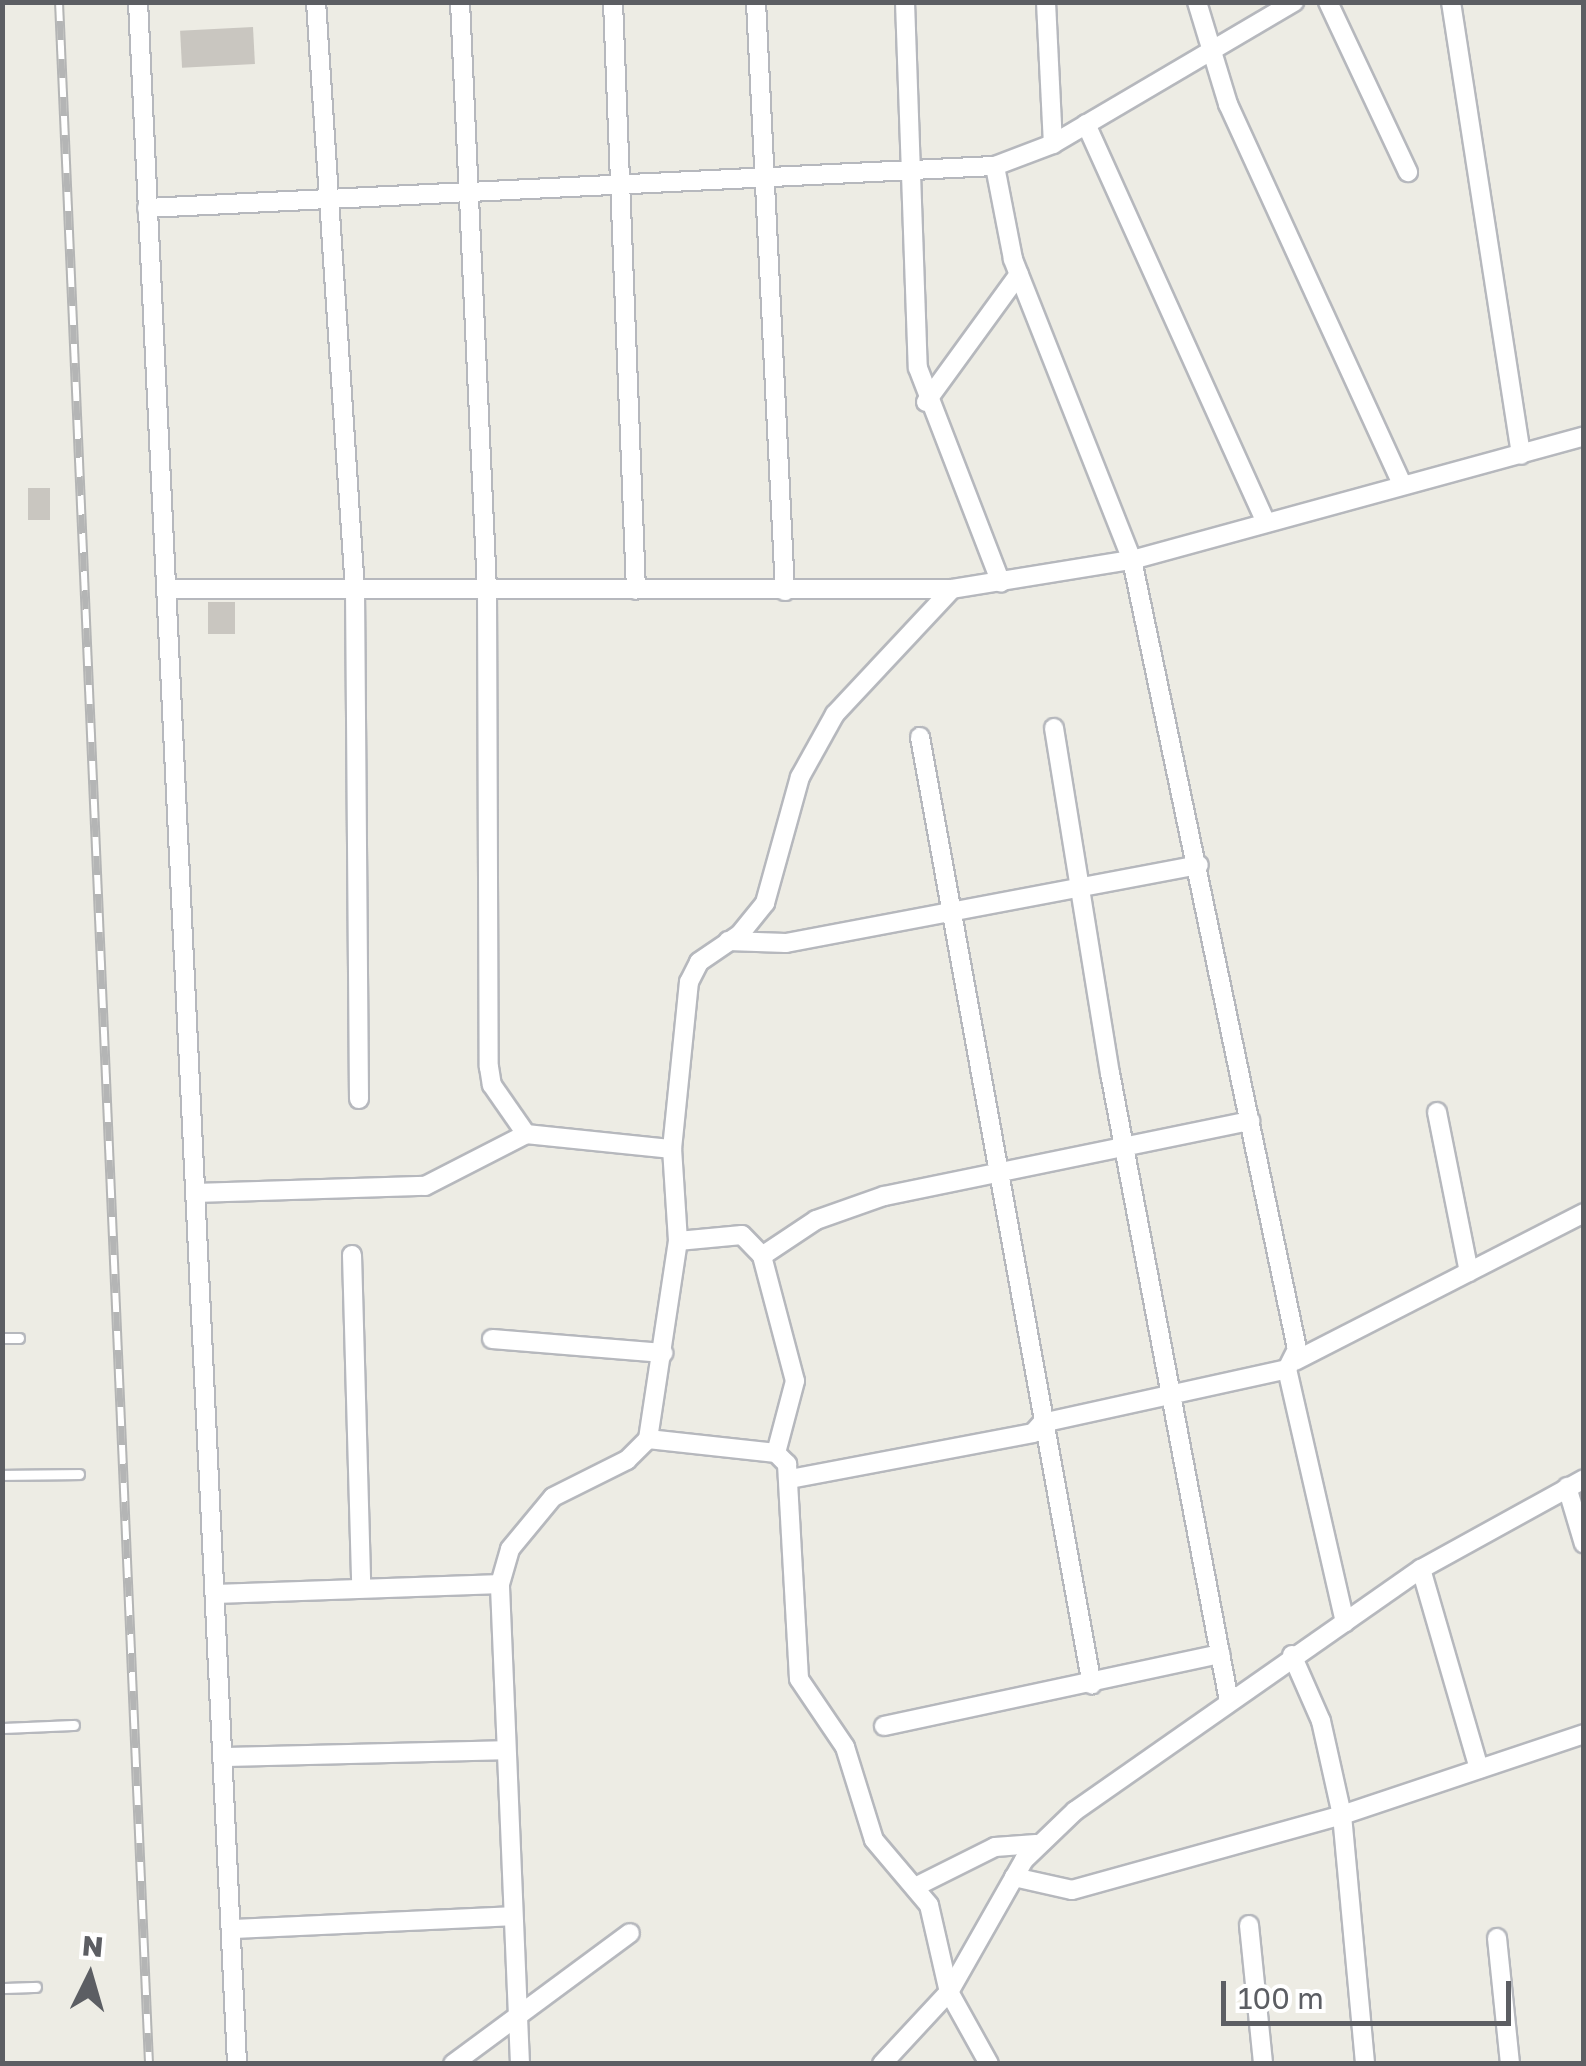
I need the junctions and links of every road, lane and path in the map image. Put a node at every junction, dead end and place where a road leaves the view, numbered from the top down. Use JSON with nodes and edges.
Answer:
{"nodes":[{"id":1,"x":138,"y":2,"type":"edge"},
{"id":2,"x":316,"y":2,"type":"edge"},
{"id":3,"x":460,"y":2,"type":"edge"},
{"id":4,"x":614,"y":2,"type":"edge"},
{"id":5,"x":756,"y":2,"type":"edge"},
{"id":6,"x":905,"y":2,"type":"edge"},
{"id":7,"x":1046,"y":2,"type":"edge"},
{"id":8,"x":1197,"y":2,"type":"edge"},
{"id":9,"x":1294,"y":2,"type":"edge"},
{"id":10,"x":1328,"y":2,"type":"edge"},
{"id":11,"x":1451,"y":2,"type":"edge"},
{"id":12,"x":1207,"y":53,"type":"junction"},
{"id":13,"x":1086,"y":124,"type":"junction"},
{"id":14,"x":1052,"y":144,"type":"junction"},
{"id":15,"x":994,"y":166,"type":"junction"},
{"id":16,"x":1408,"y":172,"type":"dead end"},
{"id":17,"x":910,"y":173,"type":"junction"},
{"id":18,"x":765,"y":181,"type":"junction"},
{"id":19,"x":621,"y":187,"type":"junction"},
{"id":20,"x":469,"y":194,"type":"junction"},
{"id":21,"x":329,"y":201,"type":"junction"},
{"id":22,"x":147,"y":208,"type":"junction"},
{"id":23,"x":1018,"y":274,"type":"junction"},
{"id":24,"x":926,"y":402,"type":"junction"},
{"id":25,"x":1584,"y":436,"type":"edge"},
{"id":26,"x":1521,"y":454,"type":"junction"},
{"id":27,"x":1402,"y":484,"type":"junction"},
{"id":28,"x":1264,"y":519,"type":"junction"},
{"id":29,"x":1132,"y":560,"type":"junction"},
{"id":30,"x":1001,"y":582,"type":"junction"},
{"id":31,"x":166,"y":589,"type":"junction"},
{"id":32,"x":952,"y":589,"type":"junction"},
{"id":33,"x":355,"y":590,"type":"junction"},
{"id":34,"x":487,"y":590,"type":"junction"},
{"id":35,"x":636,"y":590,"type":"junction"},
{"id":36,"x":785,"y":591,"type":"junction"},
{"id":37,"x":1054,"y":728,"type":"dead end"},
{"id":38,"x":920,"y":737,"type":"dead end"},
{"id":39,"x":1198,"y":865,"type":"junction"},
{"id":40,"x":1080,"y":888,"type":"junction"},
{"id":41,"x":949,"y":912,"type":"junction"},
{"id":42,"x":728,"y":941,"type":"junction"},
{"id":43,"x":359,"y":1099,"type":"dead end"},
{"id":44,"x":1437,"y":1112,"type":"dead end"},
{"id":45,"x":1250,"y":1122,"type":"junction"},
{"id":46,"x":526,"y":1134,"type":"junction"},
{"id":47,"x":1124,"y":1146,"type":"junction"},
{"id":48,"x":672,"y":1149,"type":"junction"},
{"id":49,"x":996,"y":1170,"type":"junction"},
{"id":50,"x":196,"y":1193,"type":"junction"},
{"id":51,"x":1584,"y":1213,"type":"edge"},
{"id":52,"x":678,"y":1240,"type":"junction"},
{"id":53,"x":352,"y":1256,"type":"dead end"},
{"id":54,"x":762,"y":1256,"type":"junction"},
{"id":55,"x":1469,"y":1272,"type":"junction"},
{"id":56,"x":2,"y":1338,"type":"edge"},
{"id":57,"x":19,"y":1338,"type":"dead end"},
{"id":58,"x":492,"y":1339,"type":"dead end"},
{"id":59,"x":663,"y":1353,"type":"junction"},
{"id":60,"x":1291,"y":1365,"type":"junction"},
{"id":61,"x":1170,"y":1397,"type":"junction"},
{"id":62,"x":1042,"y":1423,"type":"junction"},
{"id":63,"x":648,"y":1439,"type":"junction"},
{"id":64,"x":776,"y":1453,"type":"junction"},
{"id":65,"x":79,"y":1474,"type":"dead end"},
{"id":66,"x":2,"y":1475,"type":"edge"},
{"id":67,"x":790,"y":1479,"type":"junction"},
{"id":68,"x":1575,"y":1483,"type":"edge"},
{"id":69,"x":1584,"y":1544,"type":"edge"},
{"id":70,"x":1422,"y":1569,"type":"junction"},
{"id":71,"x":361,"y":1584,"type":"junction"},
{"id":72,"x":500,"y":1584,"type":"junction"},
{"id":73,"x":217,"y":1594,"type":"junction"},
{"id":74,"x":1345,"y":1622,"type":"junction"},
{"id":75,"x":1220,"y":1654,"type":"junction"},
{"id":76,"x":1292,"y":1656,"type":"junction"},
{"id":77,"x":1092,"y":1685,"type":"junction"},
{"id":78,"x":1229,"y":1701,"type":"junction"},
{"id":79,"x":74,"y":1725,"type":"dead end"},
{"id":80,"x":884,"y":1726,"type":"dead end"},
{"id":81,"x":2,"y":1728,"type":"edge"},
{"id":82,"x":1584,"y":1734,"type":"edge"},
{"id":83,"x":504,"y":1750,"type":"junction"},
{"id":84,"x":224,"y":1756,"type":"junction"},
{"id":85,"x":1479,"y":1769,"type":"junction"},
{"id":86,"x":1342,"y":1815,"type":"junction"},
{"id":87,"x":1036,"y":1844,"type":"junction"},
{"id":88,"x":1014,"y":1877,"type":"junction"},
{"id":89,"x":919,"y":1885,"type":"junction"},
{"id":90,"x":512,"y":1916,"type":"junction"},
{"id":91,"x":1249,"y":1925,"type":"dead end"},
{"id":92,"x":232,"y":1929,"type":"junction"},
{"id":93,"x":630,"y":1934,"type":"dead end"},
{"id":94,"x":1497,"y":1938,"type":"dead end"},
{"id":95,"x":36,"y":1987,"type":"dead end"},
{"id":96,"x":2,"y":1988,"type":"edge"},
{"id":97,"x":949,"y":1992,"type":"junction"},
{"id":98,"x":518,"y":2015,"type":"junction"},
{"id":99,"x":237,"y":2064,"type":"edge"},
{"id":100,"x":454,"y":2064,"type":"edge"},
{"id":101,"x":520,"y":2064,"type":"edge"},
{"id":102,"x":882,"y":2064,"type":"edge"},
{"id":103,"x":989,"y":2064,"type":"edge"},
{"id":104,"x":1263,"y":2064,"type":"edge"},
{"id":105,"x":1365,"y":2064,"type":"edge"},
{"id":106,"x":1510,"y":2064,"type":"edge"}],
"edges":[{"from":1,"to":22,"type":"street"},
{"from":2,"to":21,"type":"street"},
{"from":3,"to":20,"type":"street"},
{"from":4,"to":19,"type":"street"},
{"from":5,"to":18,"type":"street"},
{"from":6,"to":17,"type":"street"},
{"from":7,"to":14,"type":"street"},
{"from":8,"to":12,"type":"street"},
{"from":9,"to":12,"type":"street"},
{"from":10,"to":16,"type":"street"},
{"from":11,"to":26,"type":"street"},
{"from":12,"to":13,"type":"street"},
{"from":12,"to":27,"type":"street"},
{"from":13,"to":14,"type":"street"},
{"from":13,"to":28,"type":"street"},
{"from":14,"to":15,"type":"street"},
{"from":15,"to":17,"type":"street"},
{"from":15,"to":23,"type":"street"},
{"from":17,"to":18,"type":"street"},
{"from":17,"to":24,"type":"street"},
{"from":18,"to":19,"type":"street"},
{"from":18,"to":36,"type":"street"},
{"from":19,"to":20,"type":"street"},
{"from":19,"to":35,"type":"street"},
{"from":20,"to":21,"type":"street"},
{"from":20,"to":34,"type":"street"},
{"from":21,"to":22,"type":"street"},
{"from":21,"to":33,"type":"street"},
{"from":22,"to":31,"type":"street"},
{"from":23,"to":24,"type":"street"},
{"from":23,"to":29,"type":"street"},
{"from":24,"to":30,"type":"street"},
{"from":25,"to":26,"type":"street"},
{"from":26,"to":27,"type":"street"},
{"from":27,"to":28,"type":"street"},
{"from":28,"to":29,"type":"street"},
{"from":29,"to":30,"type":"street"},
{"from":29,"to":39,"type":"street"},
{"from":30,"to":32,"type":"street"},
{"from":31,"to":33,"type":"street"},
{"from":31,"to":50,"type":"street"},
{"from":32,"to":36,"type":"street"},
{"from":32,"to":42,"type":"street"},
{"from":33,"to":34,"type":"street"},
{"from":33,"to":43,"type":"street"},
{"from":34,"to":35,"type":"street"},
{"from":34,"to":46,"type":"street"},
{"from":35,"to":36,"type":"street"},
{"from":37,"to":40,"type":"street"},
{"from":38,"to":41,"type":"street"},
{"from":39,"to":40,"type":"street"},
{"from":39,"to":45,"type":"street"},
{"from":40,"to":41,"type":"street"},
{"from":40,"to":47,"type":"street"},
{"from":41,"to":42,"type":"street"},
{"from":41,"to":49,"type":"street"},
{"from":42,"to":48,"type":"street"},
{"from":44,"to":55,"type":"street"},
{"from":45,"to":47,"type":"street"},
{"from":45,"to":60,"type":"street"},
{"from":46,"to":48,"type":"street"},
{"from":46,"to":50,"type":"street"},
{"from":47,"to":49,"type":"street"},
{"from":47,"to":61,"type":"street"},
{"from":48,"to":52,"type":"street"},
{"from":49,"to":54,"type":"street"},
{"from":49,"to":62,"type":"street"},
{"from":50,"to":73,"type":"street"},
{"from":51,"to":55,"type":"street"},
{"from":52,"to":54,"type":"street"},
{"from":52,"to":59,"type":"street"},
{"from":53,"to":71,"type":"street"},
{"from":54,"to":64,"type":"street"},
{"from":55,"to":60,"type":"street"},
{"from":56,"to":57,"type":"lane"},
{"from":58,"to":59,"type":"street"},
{"from":59,"to":63,"type":"street"},
{"from":60,"to":61,"type":"street"},
{"from":60,"to":74,"type":"street"},
{"from":61,"to":62,"type":"street"},
{"from":61,"to":75,"type":"street"},
{"from":62,"to":67,"type":"street"},
{"from":62,"to":77,"type":"street"},
{"from":63,"to":64,"type":"street"},
{"from":63,"to":72,"type":"street"},
{"from":64,"to":67,"type":"street"},
{"from":65,"to":66,"type":"lane"},
{"from":67,"to":89,"type":"street"},
{"from":68,"to":69,"type":"street"},
{"from":68,"to":70,"type":"street"},
{"from":70,"to":74,"type":"street"},
{"from":70,"to":85,"type":"street"},
{"from":71,"to":72,"type":"street"},
{"from":71,"to":73,"type":"street"},
{"from":72,"to":83,"type":"street"},
{"from":73,"to":84,"type":"street"},
{"from":74,"to":76,"type":"street"},
{"from":75,"to":77,"type":"street"},
{"from":75,"to":78,"type":"street"},
{"from":76,"to":78,"type":"street"},
{"from":76,"to":86,"type":"street"},
{"from":77,"to":80,"type":"street"},
{"from":78,"to":87,"type":"street"},
{"from":79,"to":81,"type":"lane"},
{"from":82,"to":85,"type":"street"},
{"from":83,"to":84,"type":"street"},
{"from":83,"to":90,"type":"street"},
{"from":84,"to":92,"type":"street"},
{"from":85,"to":86,"type":"street"},
{"from":86,"to":88,"type":"street"},
{"from":86,"to":105,"type":"street"},
{"from":87,"to":88,"type":"street"},
{"from":87,"to":89,"type":"street"},
{"from":88,"to":97,"type":"street"},
{"from":89,"to":97,"type":"street"},
{"from":90,"to":92,"type":"street"},
{"from":90,"to":98,"type":"street"},
{"from":91,"to":104,"type":"street"},
{"from":92,"to":99,"type":"street"},
{"from":93,"to":98,"type":"street"},
{"from":94,"to":106,"type":"street"},
{"from":95,"to":96,"type":"lane"},
{"from":97,"to":102,"type":"street"},
{"from":97,"to":103,"type":"street"},
{"from":98,"to":100,"type":"street"},
{"from":98,"to":101,"type":"street"}]}
